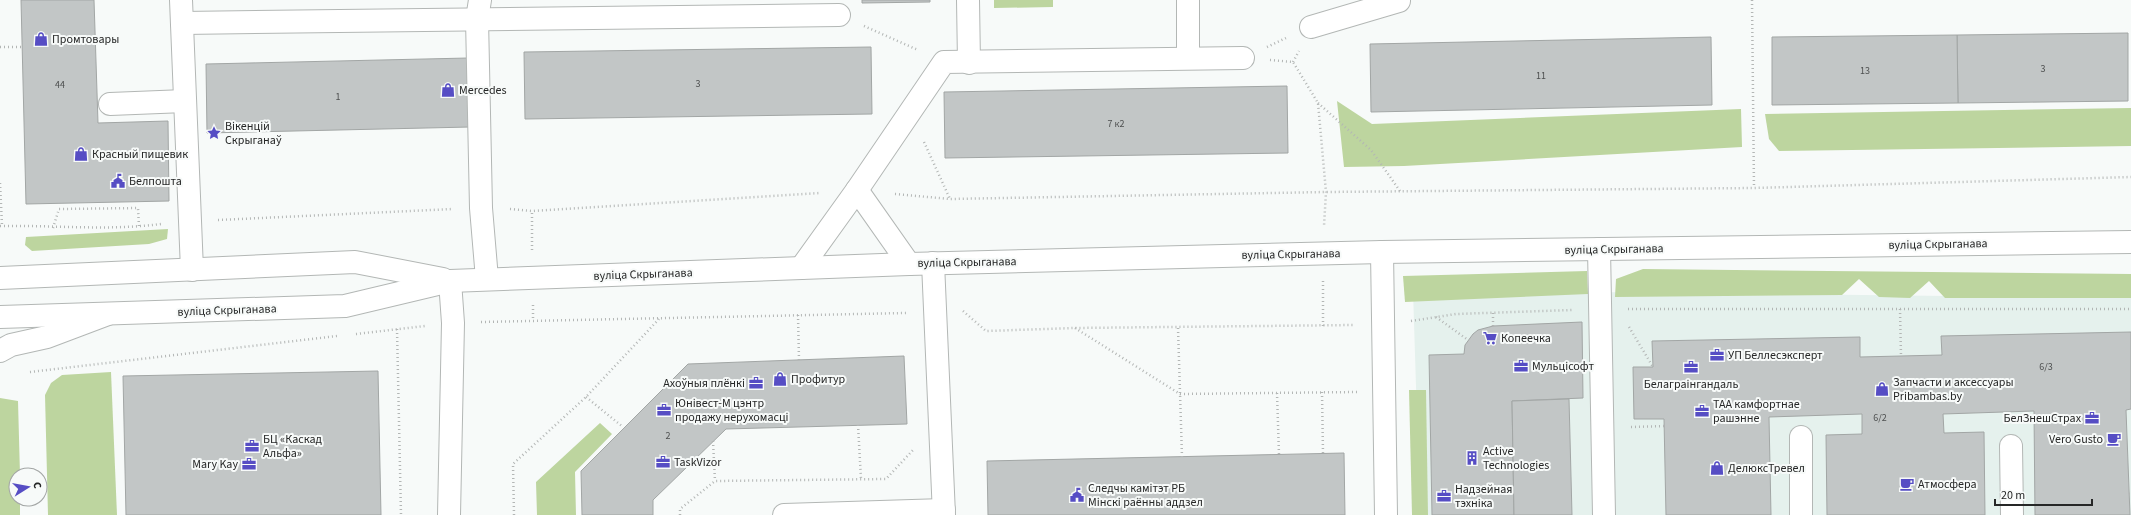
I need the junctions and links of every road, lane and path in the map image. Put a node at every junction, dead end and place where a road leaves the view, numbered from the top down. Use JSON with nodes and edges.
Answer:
{"nodes":[{"id":1,"x":181,"y":0,"type":"edge"},
{"id":2,"x":968,"y":0,"type":"edge"},
{"id":3,"x":1188,"y":0,"type":"edge"},
{"id":4,"x":1402,"y":0,"type":"edge"},
{"id":5,"x":1752,"y":0,"type":"edge"},
{"id":6,"x":479,"y":10,"type":"edge"},
{"id":7,"x":839,"y":15,"type":"joint"},
{"id":8,"x":182,"y":23,"type":"junction"},
{"id":9,"x":1311,"y":27,"type":"dead end"},
{"id":10,"x":0,"y":47,"type":"edge"},
{"id":11,"x":22,"y":47,"type":"dead end"},
{"id":12,"x":1188,"y":58,"type":"junction"},
{"id":13,"x":1243,"y":58,"type":"joint"},
{"id":14,"x":944,"y":62,"type":"junction"},
{"id":15,"x":969,"y":63,"type":"junction"},
{"id":16,"x":186,"y":101,"type":"junction"},
{"id":17,"x":1318,"y":103,"type":"junction"},
{"id":18,"x":110,"y":104,"type":"dead end"},
{"id":19,"x":910,"y":113,"type":"junction"},
{"id":20,"x":2131,"y":177,"type":"edge"},
{"id":21,"x":0,"y":183,"type":"edge"},
{"id":22,"x":1754,"y":188,"type":"junction"},
{"id":23,"x":857,"y":190,"type":"junction"},
{"id":24,"x":1401,"y":191,"type":"junction"},
{"id":25,"x":1326,"y":192,"type":"junction"},
{"id":26,"x":950,"y":199,"type":"junction"},
{"id":27,"x":481,"y":208,"type":"junction"},
{"id":28,"x":190,"y":221,"type":"junction"},
{"id":29,"x":1,"y":226,"type":"edge"},
{"id":30,"x":139,"y":227,"type":"junction"},
{"id":31,"x":53,"y":228,"type":"junction"},
{"id":32,"x":2131,"y":242,"type":"edge"},
{"id":33,"x":1599,"y":249,"type":"junction"},
{"id":34,"x":1382,"y":252,"type":"junction"},
{"id":35,"x":1323,"y":253,"type":"junction"},
{"id":36,"x":933,"y":263,"type":"junction"},
{"id":37,"x":909,"y":264,"type":"junction"},
{"id":38,"x":801,"y":268,"type":"junction"},
{"id":39,"x":192,"y":270,"type":"junction"},
{"id":40,"x":0,"y":278,"type":"edge"},
{"id":41,"x":487,"y":279,"type":"junction"},
{"id":42,"x":450,"y":281,"type":"junction"},
{"id":43,"x":1609,"y":309,"type":"junction"},
{"id":44,"x":1900,"y":309,"type":"junction"},
{"id":45,"x":2131,"y":309,"type":"edge"},
{"id":46,"x":935,"y":312,"type":"junction"},
{"id":47,"x":1493,"y":313,"type":"junction"},
{"id":48,"x":108,"y":314,"type":"junction"},
{"id":49,"x":798,"y":315,"type":"junction"},
{"id":50,"x":0,"y":317,"type":"edge"},
{"id":51,"x":1436,"y":317,"type":"junction"},
{"id":52,"x":659,"y":319,"type":"junction"},
{"id":53,"x":452,"y":323,"type":"junction"},
{"id":54,"x":1382,"y":325,"type":"junction"},
{"id":55,"x":1323,"y":326,"type":"junction"},
{"id":56,"x":1493,"y":326,"type":"dead end"},
{"id":57,"x":1074,"y":328,"type":"junction"},
{"id":58,"x":1178,"y":328,"type":"junction"},
{"id":59,"x":397,"y":329,"type":"junction"},
{"id":60,"x":350,"y":335,"type":"dead end"},
{"id":61,"x":342,"y":336,"type":"dead end"},
{"id":62,"x":1468,"y":340,"type":"dead end"},
{"id":63,"x":0,"y":351,"type":"edge"},
{"id":64,"x":1901,"y":356,"type":"dead end"},
{"id":65,"x":799,"y":360,"type":"dead end"},
{"id":66,"x":1653,"y":367,"type":"dead end"},
{"id":67,"x":30,"y":372,"type":"dead end"},
{"id":68,"x":1384,"y":391,"type":"junction"},
{"id":69,"x":1277,"y":392,"type":"junction"},
{"id":70,"x":1322,"y":392,"type":"junction"},
{"id":71,"x":1180,"y":394,"type":"junction"},
{"id":72,"x":586,"y":396,"type":"junction"},
{"id":73,"x":858,"y":425,"type":"dead end"},
{"id":74,"x":623,"y":427,"type":"dead end"},
{"id":75,"x":1801,"y":438,"type":"dead end"},
{"id":76,"x":713,"y":441,"type":"dead end"},
{"id":77,"x":918,"y":444,"type":"dead end"},
{"id":78,"x":2011,"y":446,"type":"dead end"},
{"id":79,"x":1323,"y":454,"type":"dead end"},
{"id":80,"x":1279,"y":455,"type":"dead end"},
{"id":81,"x":1182,"y":457,"type":"dead end"},
{"id":82,"x":861,"y":479,"type":"junction"},
{"id":83,"x":715,"y":481,"type":"junction"},
{"id":84,"x":944,"y":513,"type":"edge"},
{"id":85,"x":401,"y":515,"type":"edge"},
{"id":86,"x":449,"y":515,"type":"edge"},
{"id":87,"x":514,"y":515,"type":"edge"},
{"id":88,"x":680,"y":515,"type":"edge"},
{"id":89,"x":784,"y":515,"type":"edge"},
{"id":90,"x":1386,"y":515,"type":"edge"},
{"id":91,"x":1604,"y":515,"type":"edge"},
{"id":92,"x":1802,"y":515,"type":"edge"},
{"id":93,"x":2012,"y":515,"type":"edge"}],
"edges":[{"from":1,"to":8,"type":"street"},
{"from":2,"to":15,"type":"street"},
{"from":3,"to":12,"type":"street"},
{"from":4,"to":9,"type":"street"},
{"from":5,"to":22,"type":"path"},
{"from":6,"to":7,"type":"street"},
{"from":6,"to":8,"type":"street"},
{"from":6,"to":27,"type":"street"},
{"from":7,"to":14,"type":"path"},
{"from":8,"to":16,"type":"street"},
{"from":10,"to":11,"type":"path"},
{"from":12,"to":13,"type":"street"},
{"from":12,"to":15,"type":"street"},
{"from":13,"to":17,"type":"path"},
{"from":14,"to":15,"type":"street"},
{"from":14,"to":19,"type":"street"},
{"from":16,"to":18,"type":"street"},
{"from":16,"to":28,"type":"street"},
{"from":17,"to":24,"type":"path"},
{"from":17,"to":25,"type":"path"},
{"from":19,"to":23,"type":"street"},
{"from":19,"to":26,"type":"path"},
{"from":20,"to":22,"type":"path"},
{"from":21,"to":29,"type":"path"},
{"from":22,"to":24,"type":"path"},
{"from":23,"to":26,"type":"path"},
{"from":23,"to":27,"type":"path"},
{"from":23,"to":37,"type":"street"},
{"from":23,"to":38,"type":"street"},
{"from":24,"to":25,"type":"path"},
{"from":25,"to":26,"type":"path"},
{"from":25,"to":35,"type":"path"},
{"from":27,"to":28,"type":"path"},
{"from":27,"to":41,"type":"street"},
{"from":28,"to":30,"type":"path"},
{"from":28,"to":39,"type":"street"},
{"from":29,"to":31,"type":"path"},
{"from":30,"to":31,"type":"path"},
{"from":30,"to":31,"type":"path"},
{"from":32,"to":33,"type":"street","name":"вуліца Скрыганава"},
{"from":33,"to":34,"type":"street","name":"вуліца Скрыганава"},
{"from":33,"to":43,"type":"street"},
{"from":34,"to":35,"type":"street","name":"вуліца Скрыганава"},
{"from":34,"to":54,"type":"street"},
{"from":35,"to":36,"type":"street","name":"вуліца Скрыганава"},
{"from":35,"to":55,"type":"path"},
{"from":36,"to":37,"type":"street","name":"вуліца Скрыганава"},
{"from":36,"to":46,"type":"street"},
{"from":37,"to":38,"type":"street","name":"вуліца Скрыганава"},
{"from":38,"to":41,"type":"street","name":"вуліца Скрыганава"},
{"from":39,"to":40,"type":"street","name":"вуліца Скрыганава"},
{"from":39,"to":42,"type":"street","name":"вуліца Скрыганава"},
{"from":41,"to":42,"type":"street","name":"вуліца Скрыганава"},
{"from":42,"to":48,"type":"street","name":"вуліца Скрыганава"},
{"from":42,"to":53,"type":"street"},
{"from":43,"to":44,"type":"path"},
{"from":43,"to":47,"type":"path"},
{"from":43,"to":66,"type":"path"},
{"from":43,"to":91,"type":"street"},
{"from":44,"to":45,"type":"path"},
{"from":44,"to":64,"type":"path"},
{"from":46,"to":49,"type":"path"},
{"from":46,"to":57,"type":"path"},
{"from":46,"to":84,"type":"street"},
{"from":47,"to":51,"type":"path"},
{"from":47,"to":56,"type":"path"},
{"from":48,"to":50,"type":"street","name":"вуліца Скрыганава"},
{"from":48,"to":63,"type":"street"},
{"from":49,"to":52,"type":"path"},
{"from":49,"to":65,"type":"path"},
{"from":51,"to":54,"type":"path"},
{"from":51,"to":62,"type":"path"},
{"from":52,"to":53,"type":"path"},
{"from":52,"to":72,"type":"path"},
{"from":53,"to":59,"type":"path"},
{"from":53,"to":86,"type":"street"},
{"from":54,"to":55,"type":"path"},
{"from":54,"to":68,"type":"street"},
{"from":55,"to":58,"type":"path"},
{"from":57,"to":58,"type":"path"},
{"from":57,"to":71,"type":"path"},
{"from":58,"to":71,"type":"path"},
{"from":59,"to":60,"type":"path"},
{"from":59,"to":85,"type":"path"},
{"from":61,"to":67,"type":"path"},
{"from":68,"to":70,"type":"path"},
{"from":68,"to":90,"type":"street"},
{"from":69,"to":70,"type":"path"},
{"from":69,"to":71,"type":"path"},
{"from":69,"to":80,"type":"path"},
{"from":70,"to":79,"type":"path"},
{"from":71,"to":81,"type":"path"},
{"from":72,"to":74,"type":"path"},
{"from":72,"to":87,"type":"path"},
{"from":73,"to":82,"type":"path"},
{"from":75,"to":92,"type":"street"},
{"from":76,"to":83,"type":"path"},
{"from":77,"to":82,"type":"path"},
{"from":78,"to":93,"type":"street"},
{"from":82,"to":83,"type":"path"},
{"from":83,"to":88,"type":"path"},
{"from":84,"to":89,"type":"street"}]}
